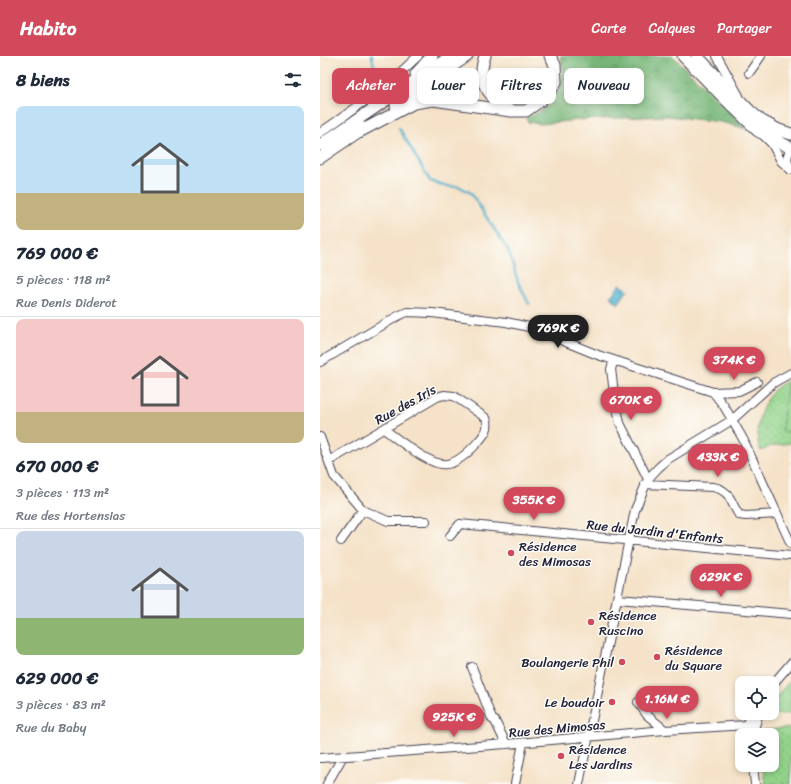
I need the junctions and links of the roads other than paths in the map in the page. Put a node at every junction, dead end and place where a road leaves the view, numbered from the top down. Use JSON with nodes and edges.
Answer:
{"nodes":[{"id":1,"x":418,"y":56,"type":"edge"},
{"id":2,"x":432,"y":56,"type":"edge"},
{"id":3,"x":451,"y":56,"type":"edge"},
{"id":4,"x":467,"y":56,"type":"edge"},
{"id":5,"x":485,"y":56,"type":"edge"},
{"id":6,"x":550,"y":56,"type":"edge"},
{"id":7,"x":683,"y":56,"type":"edge"},
{"id":8,"x":697,"y":56,"type":"edge"},
{"id":9,"x":717,"y":56,"type":"edge"},
{"id":10,"x":761,"y":56,"type":"edge"},
{"id":11,"x":749,"y":73,"type":"dead end"},
{"id":12,"x":747,"y":108,"type":"junction"},
{"id":13,"x":511,"y":111,"type":"junction"},
{"id":14,"x":362,"y":116,"type":"junction"},
{"id":15,"x":359,"y":132,"type":"junction"},
{"id":16,"x":760,"y":132,"type":"junction"},
{"id":17,"x":320,"y":133,"type":"edge"},
{"id":18,"x":791,"y":134,"type":"edge"},
{"id":19,"x":791,"y":142,"type":"edge"},
{"id":20,"x":320,"y":145,"type":"edge"},
{"id":21,"x":791,"y":149,"type":"edge"},
{"id":22,"x":320,"y":158,"type":"edge"},
{"id":23,"x":791,"y":170,"type":"edge"},
{"id":24,"x":614,"y":360,"type":"junction"},
{"id":25,"x":320,"y":362,"type":"edge"},
{"id":26,"x":791,"y":373,"type":"edge"},
{"id":27,"x":757,"y":382,"type":"dead end"},
{"id":28,"x":713,"y":392,"type":"junction"},
{"id":29,"x":732,"y":420,"type":"junction"},
{"id":30,"x":384,"y":429,"type":"junction"},
{"id":31,"x":320,"y":437,"type":"edge"},
{"id":32,"x":329,"y":461,"type":"junction"},
{"id":33,"x":647,"y":481,"type":"junction"},
{"id":34,"x":363,"y":510,"type":"junction"},
{"id":35,"x":777,"y":514,"type":"junction"},
{"id":36,"x":426,"y":521,"type":"dead end"},
{"id":37,"x":450,"y":536,"type":"dead end"},
{"id":38,"x":630,"y":540,"type":"junction"},
{"id":39,"x":341,"y":541,"type":"dead end"},
{"id":40,"x":791,"y":544,"type":"edge"},
{"id":41,"x":791,"y":556,"type":"edge"},
{"id":42,"x":618,"y":599,"type":"junction"},
{"id":43,"x":791,"y":614,"type":"edge"},
{"id":44,"x":791,"y":663,"type":"edge"},
{"id":45,"x":472,"y":667,"type":"dead end"},
{"id":46,"x":779,"y":677,"type":"edge"},
{"id":47,"x":638,"y":702,"type":"dead end"},
{"id":48,"x":749,"y":720,"type":"edge"},
{"id":49,"x":747,"y":725,"type":"junction"},
{"id":50,"x":748,"y":728,"type":"edge"},
{"id":51,"x":665,"y":730,"type":"junction"},
{"id":52,"x":589,"y":737,"type":"junction"},
{"id":53,"x":524,"y":743,"type":"junction"},
{"id":54,"x":506,"y":744,"type":"junction"},
{"id":55,"x":343,"y":756,"type":"junction"},
{"id":56,"x":320,"y":758,"type":"edge"},
{"id":57,"x":754,"y":772,"type":"edge"},
{"id":58,"x":327,"y":784,"type":"edge"},
{"id":59,"x":515,"y":784,"type":"edge"},
{"id":60,"x":579,"y":784,"type":"edge"},
{"id":61,"x":755,"y":784,"type":"edge"}],
"edges":[{"from":1,"to":17,"type":"street"},
{"from":2,"to":14,"type":"main road"},
{"from":3,"to":14,"type":"main road"},
{"from":4,"to":15,"type":"main road"},
{"from":5,"to":13,"type":"main road"},
{"from":6,"to":13,"type":"main road"},
{"from":7,"to":16,"type":"main road"},
{"from":8,"to":12,"type":"main road"},
{"from":9,"to":12,"type":"street"},
{"from":10,"to":11,"type":"street"},
{"from":12,"to":18,"type":"main road"},
{"from":13,"to":15,"type":"main road"},
{"from":14,"to":20,"type":"main road"},
{"from":15,"to":22,"type":"main road"},
{"from":16,"to":19,"type":"main road"},
{"from":16,"to":21,"type":"main road"},
{"from":16,"to":23,"type":"street"},
{"from":21,"to":23,"type":"street"},
{"from":24,"to":25,"type":"street"},
{"from":24,"to":28,"type":"street"},
{"from":24,"to":33,"type":"street"},
{"from":26,"to":29,"type":"street"},
{"from":27,"to":28,"type":"street"},
{"from":28,"to":29,"type":"street"},
{"from":29,"to":33,"type":"street"},
{"from":29,"to":35,"type":"street"},
{"from":30,"to":30,"type":"street","name":"Rue des Iris"},
{"from":30,"to":32,"type":"street","name":"Rue des Iris"},
{"from":31,"to":32,"type":"street"},
{"from":32,"to":34,"type":"street"},
{"from":33,"to":35,"type":"street"},
{"from":33,"to":38,"type":"street"},
{"from":34,"to":36,"type":"street"},
{"from":34,"to":39,"type":"street"},
{"from":35,"to":40,"type":"street"},
{"from":37,"to":38,"type":"street","name":"Rue du Jardin d'Enfants"},
{"from":38,"to":41,"type":"street","name":"Rue du Jardin d'Enfants"},
{"from":38,"to":42,"type":"street"},
{"from":42,"to":43,"type":"street"},
{"from":42,"to":52,"type":"street"},
{"from":44,"to":46,"type":"street"},
{"from":45,"to":54,"type":"street"},
{"from":47,"to":51,"type":"street"},
{"from":48,"to":49,"type":"street"},
{"from":49,"to":50,"type":"street"},
{"from":49,"to":51,"type":"street","name":"Rue des Mimosas"},
{"from":51,"to":52,"type":"street","name":"Rue des Mimosas"},
{"from":52,"to":53,"type":"street","name":"Rue des Mimosas"},
{"from":52,"to":60,"type":"street"},
{"from":53,"to":54,"type":"street","name":"Rue des Mimosas"},
{"from":53,"to":59,"type":"street"},
{"from":54,"to":55,"type":"street","name":"Rue des Mimosas"},
{"from":55,"to":56,"type":"street","name":"Rue des Mimosas"},
{"from":55,"to":58,"type":"street"},
{"from":57,"to":61,"type":"street"}]}
